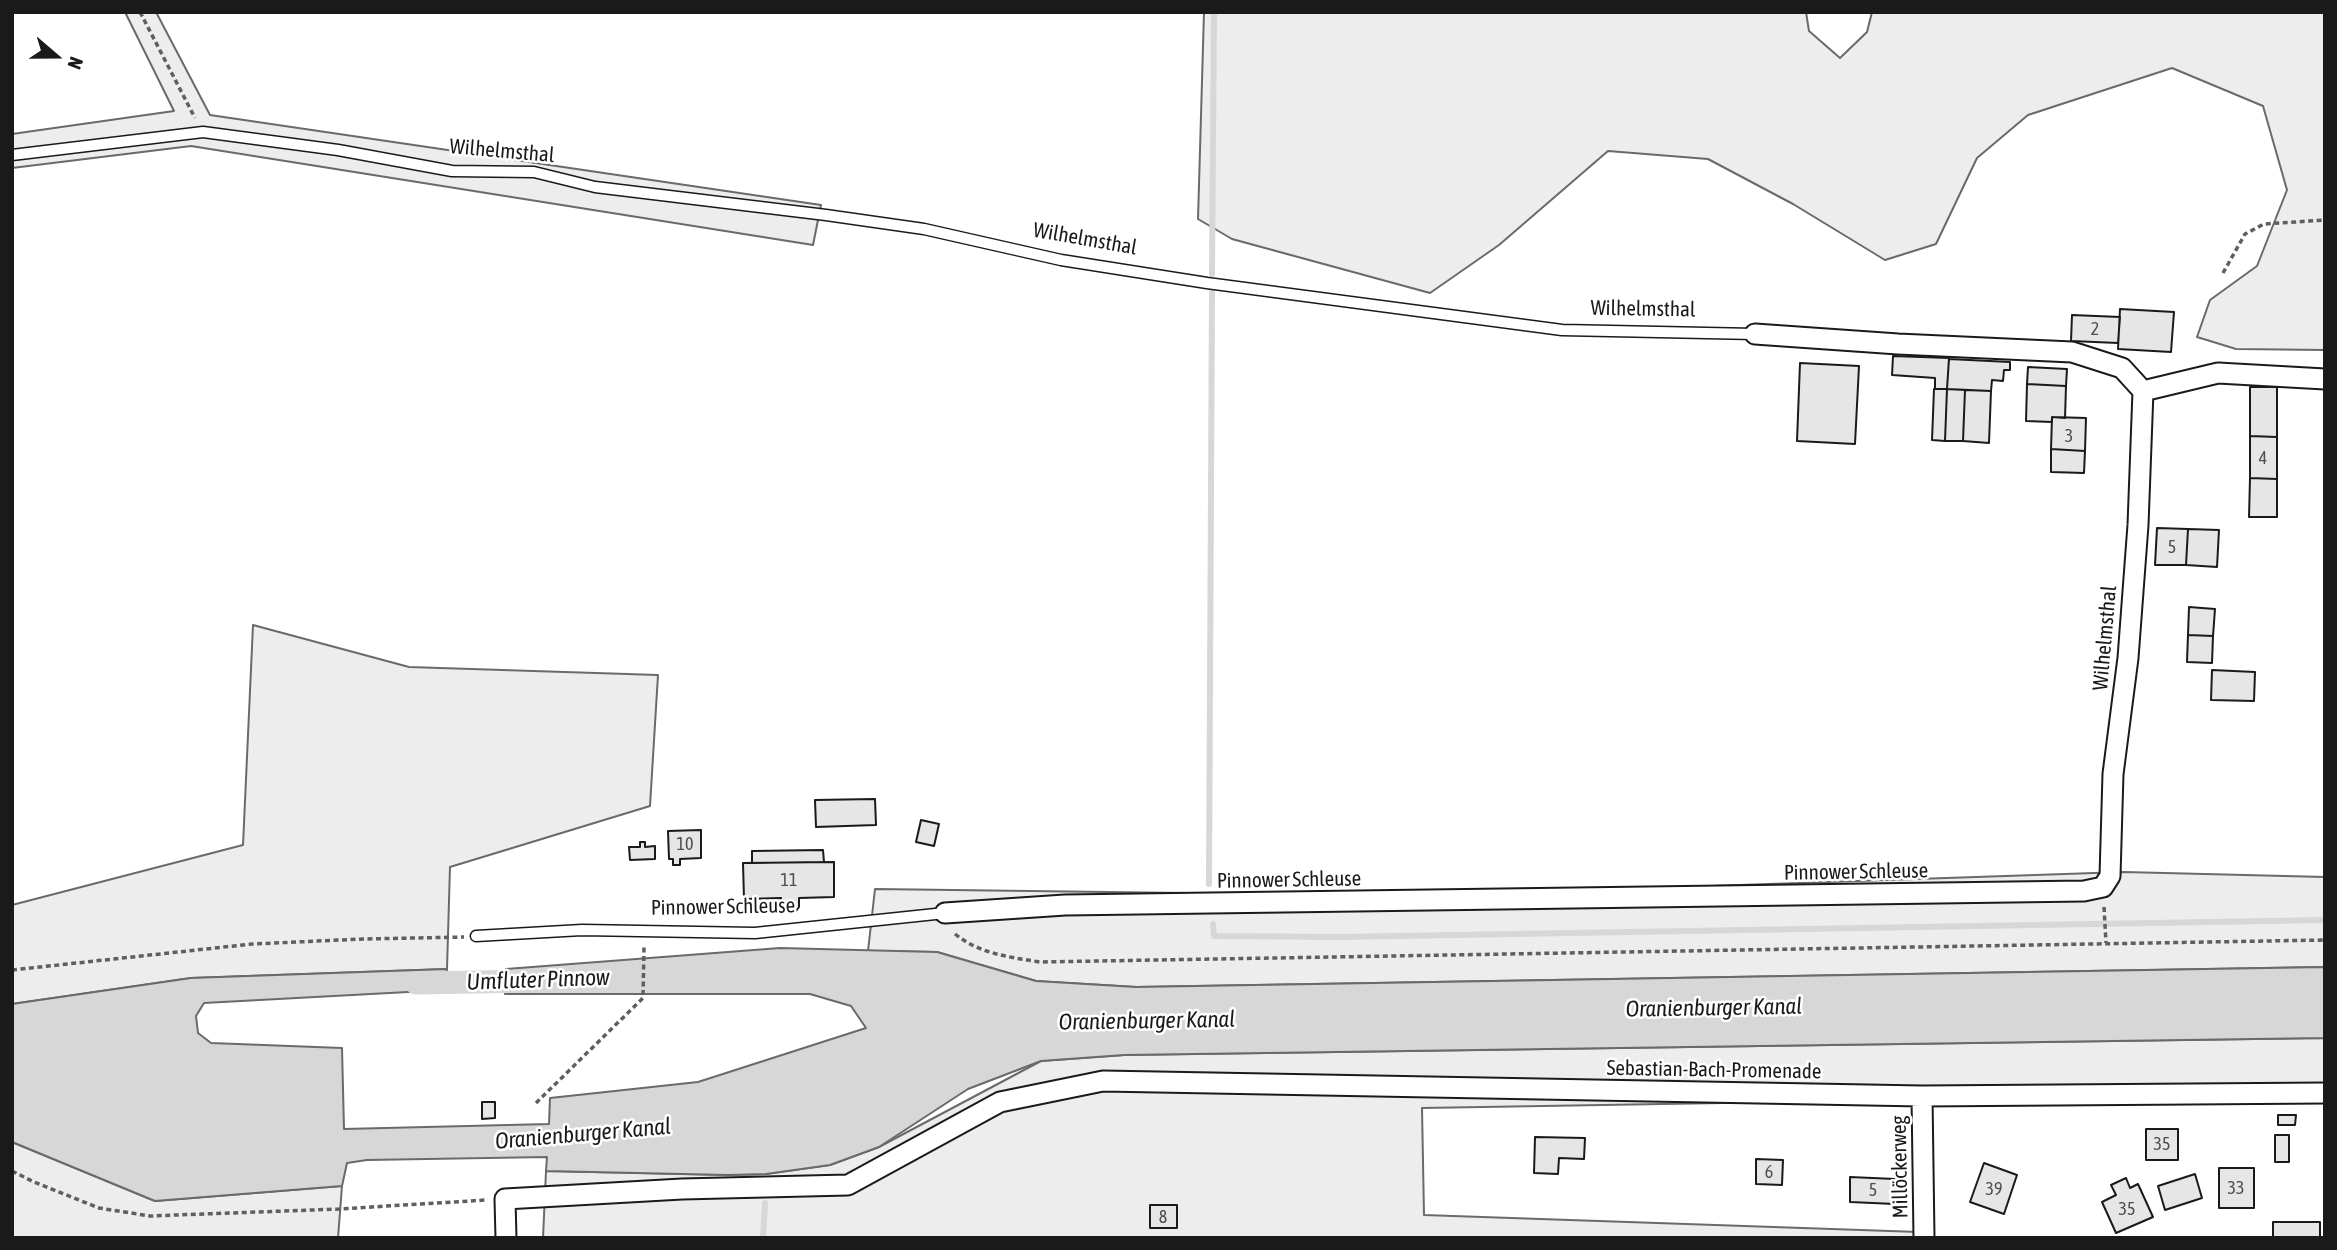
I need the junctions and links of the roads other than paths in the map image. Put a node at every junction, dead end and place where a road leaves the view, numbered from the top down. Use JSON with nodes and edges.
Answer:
{"nodes":[{"id":1,"x":12,"y":155,"type":"edge"},
{"id":2,"x":1755,"y":334,"type":"joint"},
{"id":3,"x":2325,"y":379,"type":"edge"},
{"id":4,"x":2143,"y":391,"type":"junction"},
{"id":5,"x":2103,"y":887,"type":"joint"},
{"id":6,"x":945,"y":913,"type":"joint"},
{"id":7,"x":476,"y":936,"type":"road end"},
{"id":8,"x":2325,"y":1093,"type":"edge"},
{"id":9,"x":1922,"y":1096,"type":"junction"},
{"id":10,"x":506,"y":1238,"type":"edge"},
{"id":11,"x":1924,"y":1238,"type":"edge"}],
"edges":[{"from":1,"to":2,"type":"lane","name":"Wilhelmsthal"},
{"from":2,"to":4,"type":"street","name":"Wilhelmsthal"},
{"from":3,"to":4,"type":"street"},
{"from":4,"to":5,"type":"street","name":"Wilhelmsthal"},
{"from":5,"to":6,"type":"street","name":"Pinnower Schleuse"},
{"from":6,"to":7,"type":"lane","name":"Pinnower Schleuse"},
{"from":8,"to":9,"type":"street","name":"Sebastian-Bach-Promenade"},
{"from":9,"to":10,"type":"street","name":"Sebastian-Bach-Promenade"},
{"from":9,"to":11,"type":"street","name":"Millöckerweg"}]}
